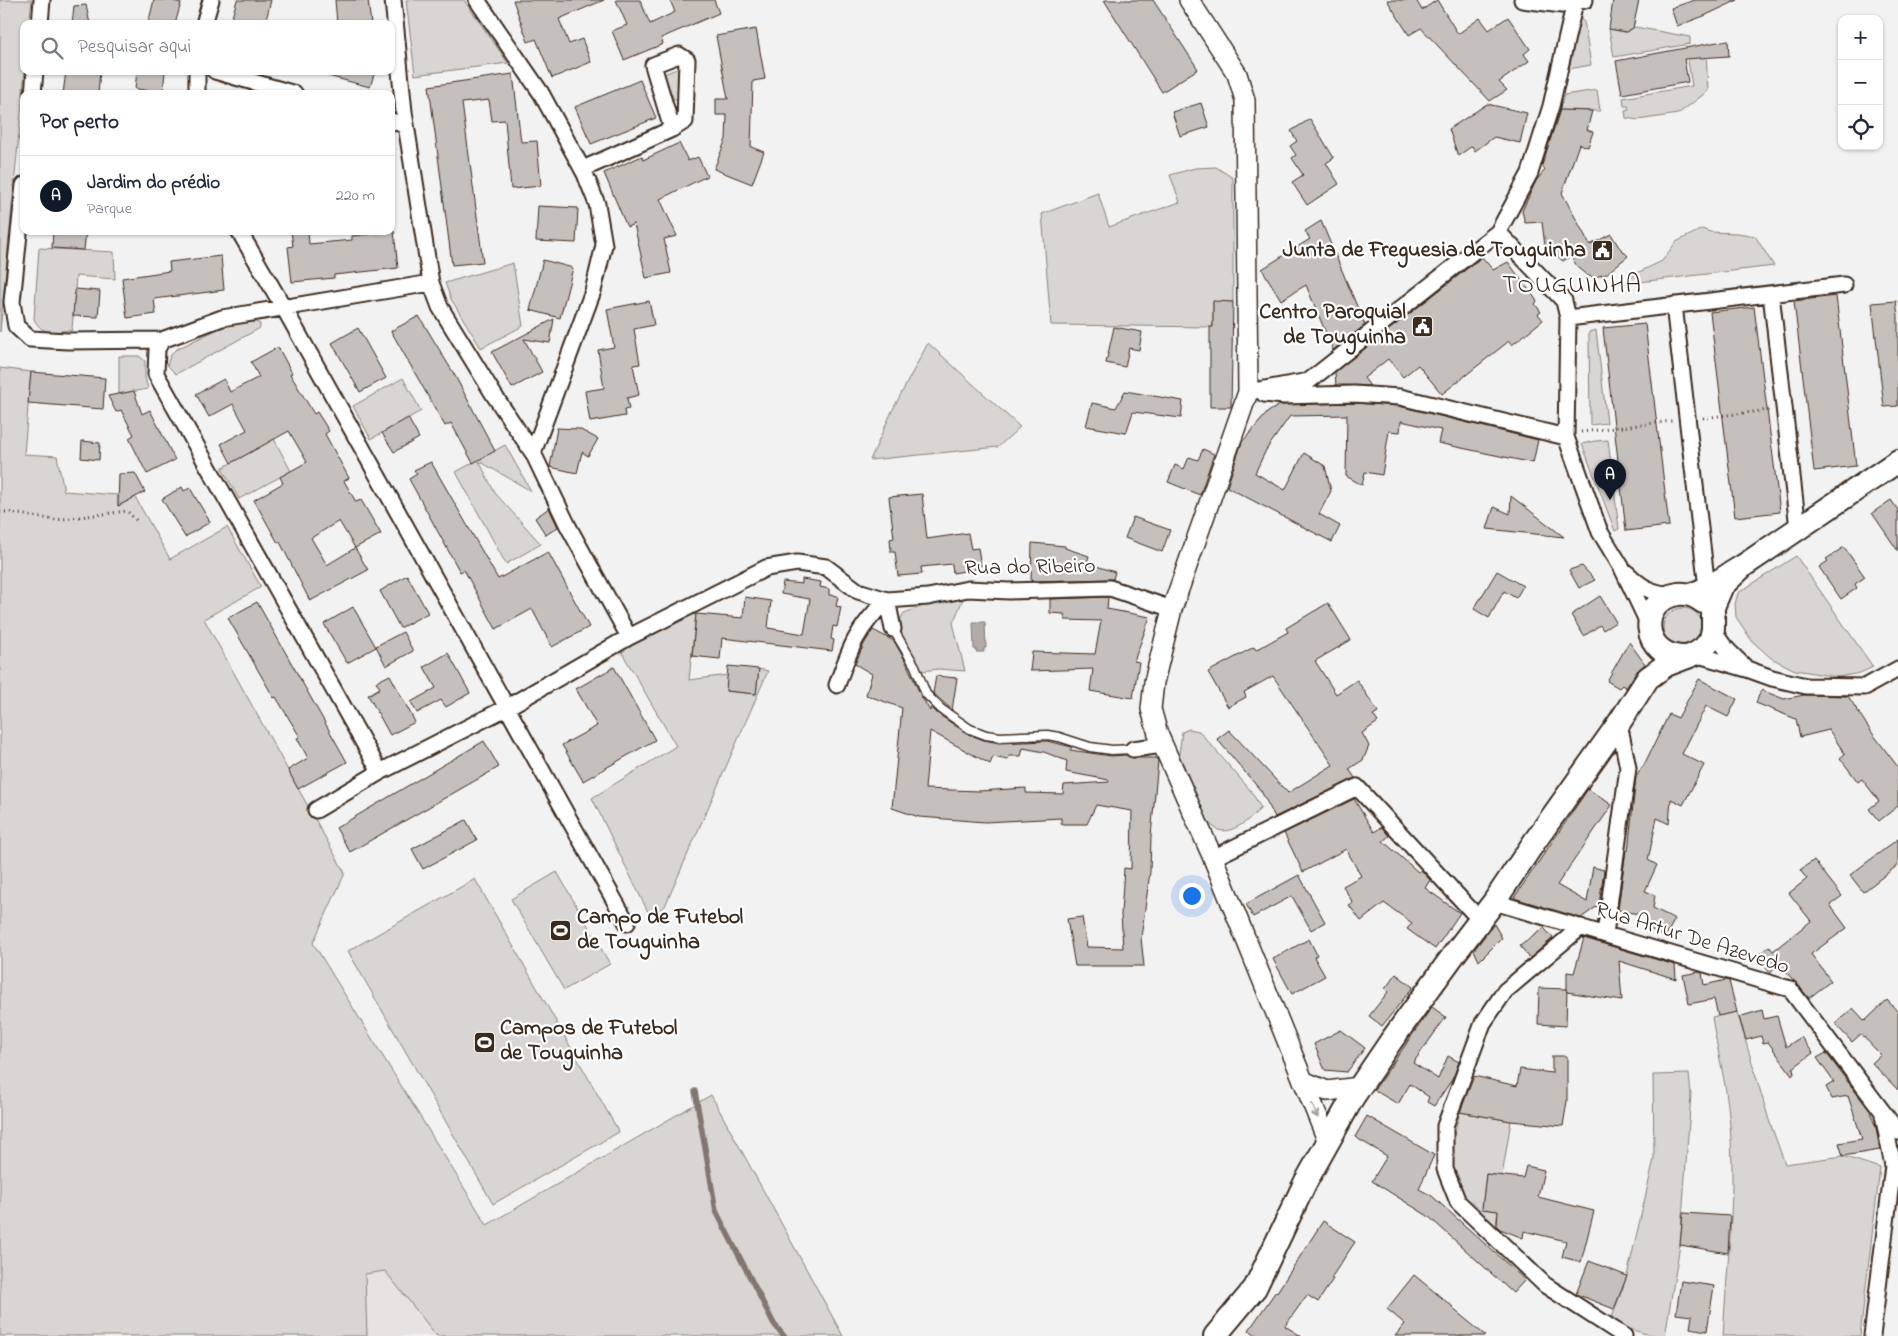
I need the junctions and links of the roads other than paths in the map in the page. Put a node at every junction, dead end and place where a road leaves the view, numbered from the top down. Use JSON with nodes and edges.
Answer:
{"nodes":[{"id":1,"x":42,"y":0,"type":"edge"},
{"id":2,"x":211,"y":0,"type":"edge"},
{"id":3,"x":393,"y":0,"type":"edge"},
{"id":4,"x":477,"y":0,"type":"edge"},
{"id":5,"x":1189,"y":0,"type":"edge"},
{"id":6,"x":1522,"y":0,"type":"edge"},
{"id":7,"x":1580,"y":1,"type":"edge"},
{"id":8,"x":40,"y":20,"type":"edge"},
{"id":9,"x":205,"y":20,"type":"edge"},
{"id":10,"x":35,"y":75,"type":"edge"},
{"id":11,"x":198,"y":75,"type":"edge"},
{"id":12,"x":229,"y":75,"type":"edge"},
{"id":13,"x":33,"y":90,"type":"edge"},
{"id":14,"x":196,"y":90,"type":"edge"},
{"id":15,"x":281,"y":90,"type":"edge"},
{"id":16,"x":395,"y":122,"type":"edge"},
{"id":17,"x":406,"y":125,"type":"junction"},
{"id":18,"x":672,"y":129,"type":"dead end"},
{"id":19,"x":582,"y":170,"type":"junction"},
{"id":20,"x":20,"y":224,"type":"edge"},
{"id":21,"x":1498,"y":232,"type":"junction"},
{"id":22,"x":240,"y":235,"type":"edge"},
{"id":23,"x":431,"y":283,"type":"junction"},
{"id":24,"x":1844,"y":285,"type":"dead end"},
{"id":25,"x":1771,"y":294,"type":"junction"},
{"id":26,"x":1674,"y":305,"type":"junction"},
{"id":27,"x":284,"y":308,"type":"junction"},
{"id":28,"x":1568,"y":318,"type":"junction"},
{"id":29,"x":162,"y":340,"type":"junction"},
{"id":30,"x":1248,"y":392,"type":"junction"},
{"id":31,"x":1566,"y":437,"type":"junction"},
{"id":32,"x":533,"y":453,"type":"junction"},
{"id":33,"x":1898,"y":461,"type":"edge"},
{"id":34,"x":1798,"y":528,"type":"junction"},
{"id":35,"x":1743,"y":566,"type":"junction"},
{"id":36,"x":1622,"y":568,"type":"junction"},
{"id":37,"x":1690,"y":592,"type":"junction"},
{"id":38,"x":887,"y":600,"type":"junction"},
{"id":39,"x":1172,"y":609,"type":"junction"},
{"id":40,"x":1713,"y":623,"type":"junction"},
{"id":41,"x":893,"y":629,"type":"joint"},
{"id":42,"x":1650,"y":629,"type":"junction"},
{"id":43,"x":629,"y":637,"type":"junction"},
{"id":44,"x":1691,"y":656,"type":"junction"},
{"id":45,"x":1747,"y":669,"type":"junction"},
{"id":46,"x":1898,"y":669,"type":"edge"},
{"id":47,"x":1648,"y":678,"type":"junction"},
{"id":48,"x":837,"y":685,"type":"dead end"},
{"id":49,"x":506,"y":708,"type":"junction"},
{"id":50,"x":1619,"y":723,"type":"junction"},
{"id":51,"x":1163,"y":745,"type":"junction"},
{"id":52,"x":1133,"y":750,"type":"joint"},
{"id":53,"x":380,"y":772,"type":"junction"},
{"id":54,"x":316,"y":810,"type":"dead end"},
{"id":55,"x":1213,"y":858,"type":"junction"},
{"id":56,"x":1494,"y":902,"type":"junction"},
{"id":57,"x":1481,"y":921,"type":"junction"},
{"id":58,"x":627,"y":923,"type":"dead end"},
{"id":59,"x":1581,"y":927,"type":"junction"},
{"id":60,"x":1605,"y":934,"type":"junction"},
{"id":61,"x":1303,"y":1080,"type":"junction"},
{"id":62,"x":1360,"y":1087,"type":"junction"},
{"id":63,"x":1882,"y":1110,"type":"junction"},
{"id":64,"x":1898,"y":1132,"type":"edge"},
{"id":65,"x":1328,"y":1142,"type":"junction"},
{"id":66,"x":1215,"y":1336,"type":"edge"},
{"id":67,"x":1624,"y":1336,"type":"edge"},
{"id":68,"x":1872,"y":1336,"type":"edge"}],
"edges":[{"from":1,"to":8,"type":"street"},
{"from":2,"to":9,"type":"street"},
{"from":3,"to":17,"type":"street"},
{"from":4,"to":19,"type":"street"},
{"from":5,"to":30,"type":"street"},
{"from":6,"to":7,"type":"street"},
{"from":7,"to":21,"type":"street"},
{"from":10,"to":13,"type":"street"},
{"from":11,"to":14,"type":"street"},
{"from":12,"to":15,"type":"street"},
{"from":16,"to":17,"type":"street"},
{"from":17,"to":23,"type":"street"},
{"from":18,"to":19,"type":"street"},
{"from":19,"to":32,"type":"street"},
{"from":20,"to":29,"type":"street"},
{"from":21,"to":28,"type":"street"},
{"from":21,"to":30,"type":"street"},
{"from":22,"to":27,"type":"street"},
{"from":23,"to":27,"type":"street"},
{"from":23,"to":32,"type":"street"},
{"from":24,"to":25,"type":"street"},
{"from":25,"to":26,"type":"street"},
{"from":25,"to":34,"type":"street"},
{"from":26,"to":28,"type":"street"},
{"from":26,"to":37,"type":"street"},
{"from":27,"to":29,"type":"street"},
{"from":27,"to":49,"type":"street"},
{"from":28,"to":31,"type":"street"},
{"from":29,"to":53,"type":"street"},
{"from":30,"to":31,"type":"street"},
{"from":30,"to":39,"type":"street"},
{"from":31,"to":36,"type":"street"},
{"from":32,"to":43,"type":"street"},
{"from":33,"to":34,"type":"main road"},
{"from":34,"to":35,"type":"main road"},
{"from":35,"to":37,"type":"main road"},
{"from":35,"to":40,"type":"main road"},
{"from":36,"to":37,"type":"street"},
{"from":36,"to":42,"type":"street"},
{"from":37,"to":40,"type":"main road"},
{"from":37,"to":42,"type":"main road"},
{"from":38,"to":39,"type":"street","name":"Rua do Ribeiro"},
{"from":38,"to":41,"type":"street"},
{"from":38,"to":43,"type":"street","name":"Rua do Ribeiro"},
{"from":38,"to":48,"type":"street"},
{"from":39,"to":51,"type":"street"},
{"from":40,"to":44,"type":"main road"},
{"from":40,"to":45,"type":"street"},
{"from":41,"to":52,"type":"lane"},
{"from":42,"to":44,"type":"main road"},
{"from":42,"to":47,"type":"main road"},
{"from":43,"to":49,"type":"street","name":"Rua do Ribeiro"},
{"from":44,"to":45,"type":"street"},
{"from":44,"to":47,"type":"main road"},
{"from":45,"to":46,"type":"street"},
{"from":47,"to":50,"type":"main road"},
{"from":49,"to":53,"type":"street","name":"Rua do Ribeiro"},
{"from":49,"to":58,"type":"street"},
{"from":50,"to":56,"type":"main road"},
{"from":50,"to":60,"type":"street"},
{"from":51,"to":52,"type":"street"},
{"from":51,"to":55,"type":"street"},
{"from":53,"to":54,"type":"street","name":"Rua do Ribeiro"},
{"from":55,"to":57,"type":"street"},
{"from":55,"to":61,"type":"street"},
{"from":56,"to":57,"type":"main road"},
{"from":56,"to":59,"type":"street","name":"Rua Artur De Azevedo"},
{"from":57,"to":62,"type":"main road"},
{"from":59,"to":60,"type":"street","name":"Rua Artur De Azevedo"},
{"from":59,"to":67,"type":"street"},
{"from":60,"to":63,"type":"street","name":"Rua Artur De Azevedo"},
{"from":61,"to":62,"type":"street"},
{"from":61,"to":65,"type":"street","one_way":true},
{"from":62,"to":65,"type":"main road"},
{"from":63,"to":64,"type":"street","name":"Rua Artur De Azevedo"},
{"from":63,"to":68,"type":"street"},
{"from":65,"to":66,"type":"main road"}]}
